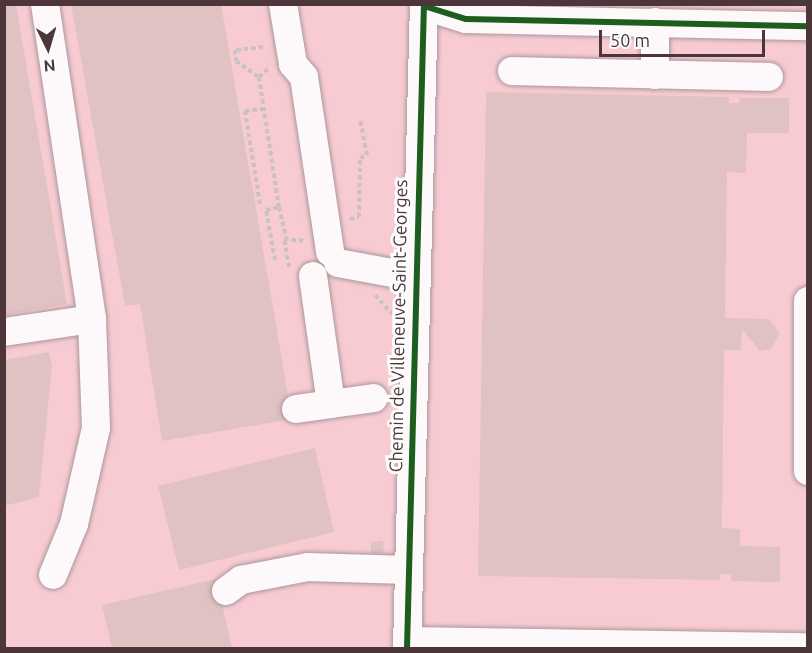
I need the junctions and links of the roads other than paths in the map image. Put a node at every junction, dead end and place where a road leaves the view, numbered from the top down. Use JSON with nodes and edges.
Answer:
{"nodes":[{"id":1,"x":45,"y":4,"type":"edge"},
{"id":2,"x":283,"y":4,"type":"edge"},
{"id":3,"x":427,"y":5,"type":"edge"},
{"id":4,"x":655,"y":22,"type":"junction"},
{"id":5,"x":807,"y":26,"type":"edge"},
{"id":6,"x":512,"y":72,"type":"dead end"},
{"id":7,"x":655,"y":75,"type":"junction"},
{"id":8,"x":769,"y":77,"type":"dead end"},
{"id":9,"x":334,"y":258,"type":"junction"},
{"id":10,"x":414,"y":277,"type":"junction"},
{"id":11,"x":807,"y":302,"type":"edge"},
{"id":12,"x":92,"y":319,"type":"junction"},
{"id":13,"x":4,"y":332,"type":"edge"},
{"id":14,"x":374,"y":398,"type":"dead end"},
{"id":15,"x":331,"y":404,"type":"junction"},
{"id":16,"x":296,"y":409,"type":"dead end"},
{"id":17,"x":807,"y":471,"type":"edge"},
{"id":18,"x":408,"y":570,"type":"junction"},
{"id":19,"x":54,"y":575,"type":"dead end"},
{"id":20,"x":226,"y":591,"type":"dead end"},
{"id":21,"x":407,"y":645,"type":"edge"},
{"id":22,"x":635,"y":647,"type":"edge"},
{"id":23,"x":807,"y":647,"type":"edge"}],
"edges":[{"from":1,"to":12,"type":"street"},
{"from":2,"to":9,"type":"street"},
{"from":3,"to":4,"type":"street"},
{"from":3,"to":10,"type":"street","name":"Chemin de Villeneuve-Saint-Georges"},
{"from":4,"to":5,"type":"street"},
{"from":4,"to":7,"type":"street"},
{"from":6,"to":7,"type":"street"},
{"from":7,"to":8,"type":"street"},
{"from":9,"to":10,"type":"street"},
{"from":9,"to":15,"type":"street"},
{"from":10,"to":18,"type":"street","name":"Chemin de Villeneuve-Saint-Georges"},
{"from":11,"to":17,"type":"street"},
{"from":12,"to":13,"type":"street"},
{"from":12,"to":19,"type":"street"},
{"from":14,"to":15,"type":"street"},
{"from":15,"to":16,"type":"street"},
{"from":18,"to":20,"type":"street"},
{"from":18,"to":21,"type":"street","name":"Chemin de Villeneuve-Saint-Georges"},
{"from":21,"to":22,"type":"street"},
{"from":22,"to":23,"type":"street"}]}
